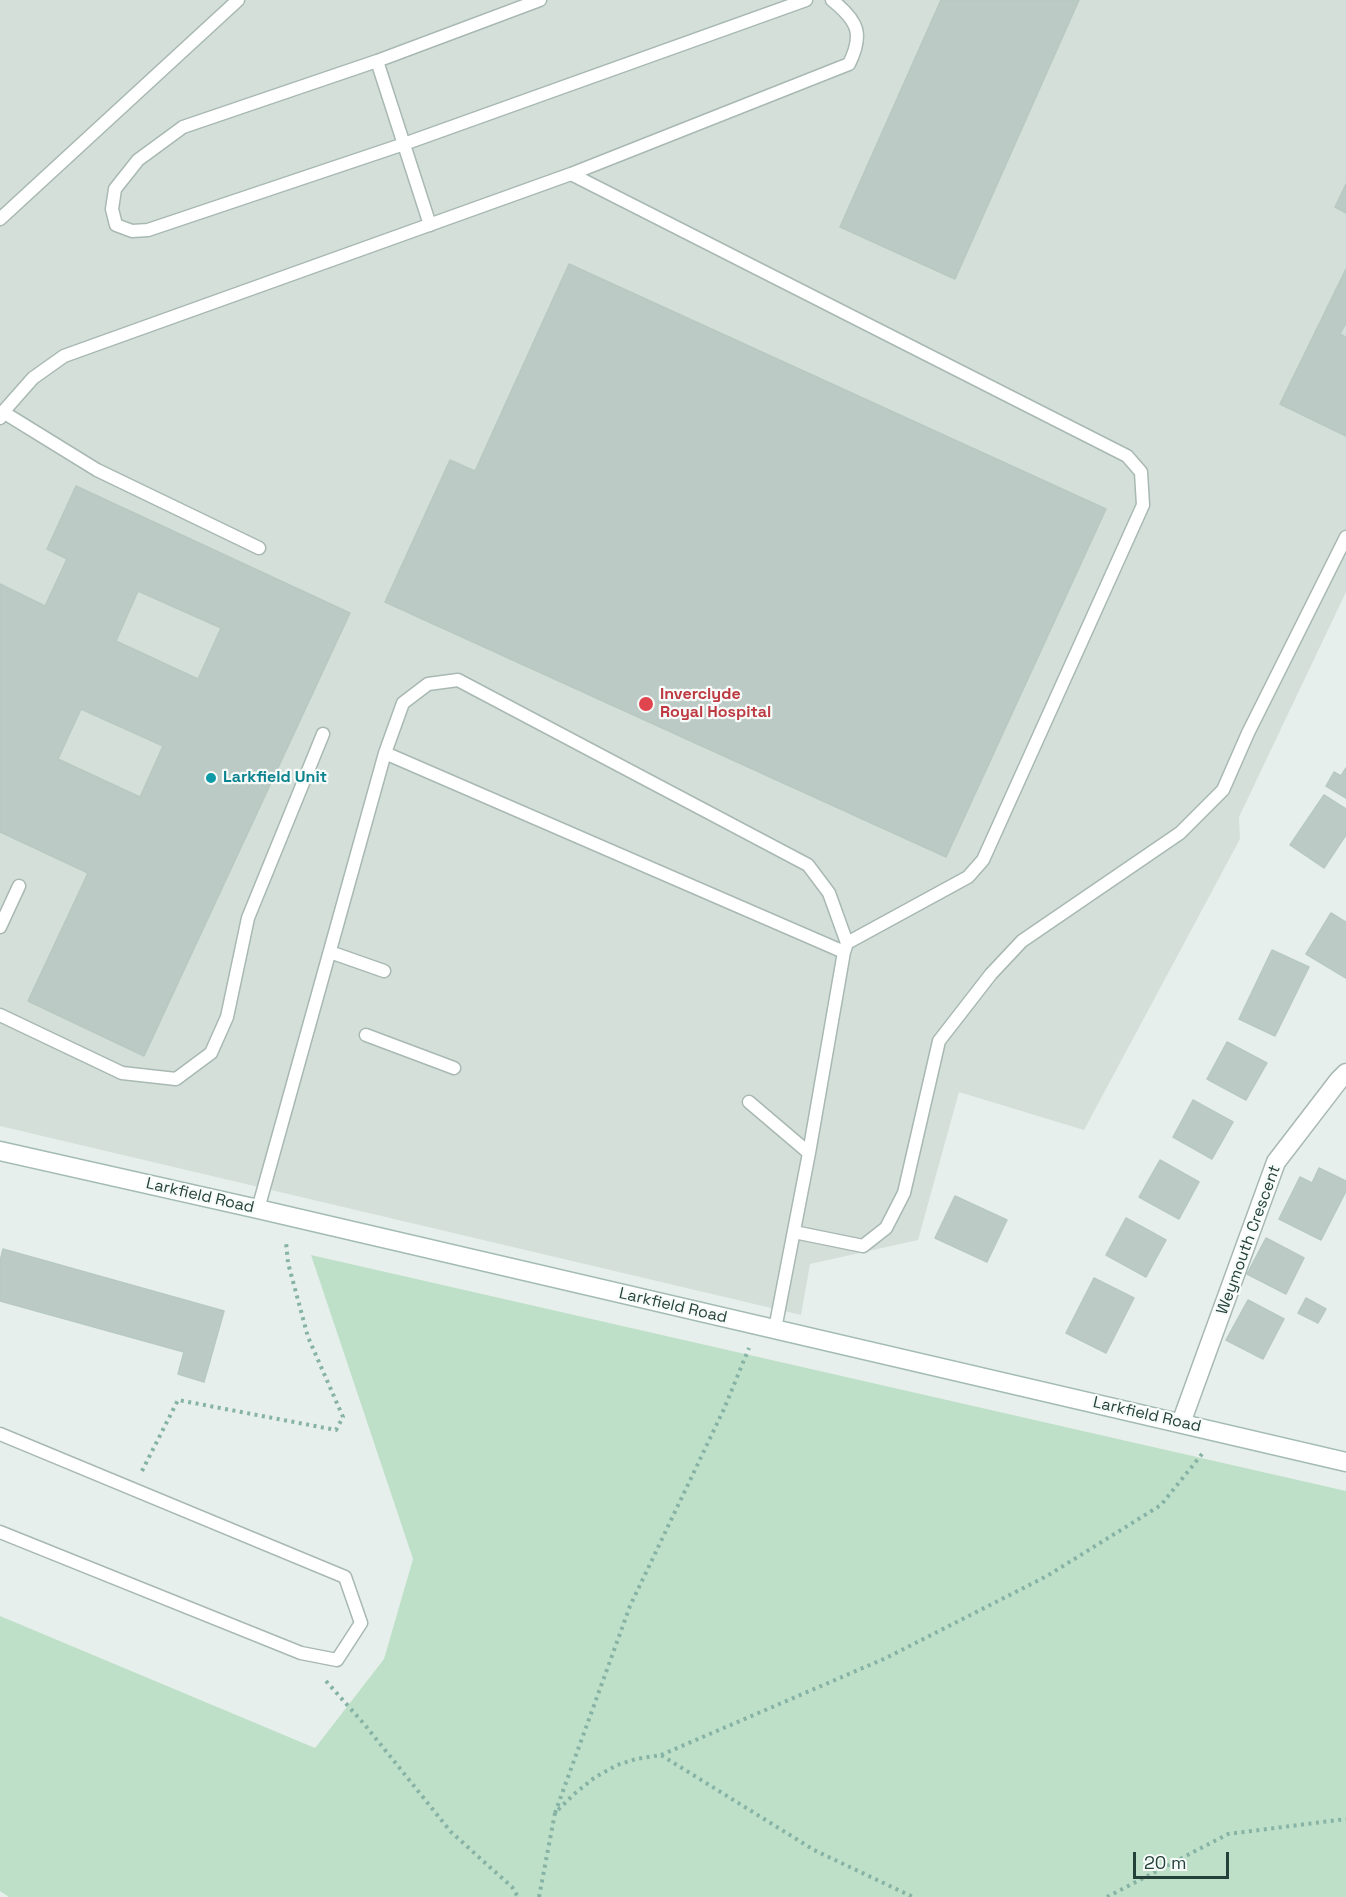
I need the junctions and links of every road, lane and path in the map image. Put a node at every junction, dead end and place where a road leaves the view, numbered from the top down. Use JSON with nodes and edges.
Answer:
{"nodes":[{"id":1,"x":238,"y":0,"type":"edge"},
{"id":2,"x":540,"y":0,"type":"edge"},
{"id":3,"x":806,"y":0,"type":"edge"},
{"id":4,"x":832,"y":0,"type":"edge"},
{"id":5,"x":377,"y":61,"type":"junction"},
{"id":6,"x":404,"y":144,"type":"junction"},
{"id":7,"x":571,"y":174,"type":"junction"},
{"id":8,"x":0,"y":219,"type":"edge"},
{"id":9,"x":429,"y":225,"type":"junction"},
{"id":10,"x":2,"y":415,"type":"edge"},
{"id":11,"x":1346,"y":537,"type":"edge"},
{"id":12,"x":260,"y":548,"type":"dead end"},
{"id":13,"x":323,"y":734,"type":"dead end"},
{"id":14,"x":386,"y":753,"type":"junction"},
{"id":15,"x":19,"y":886,"type":"dead end"},
{"id":16,"x":0,"y":927,"type":"edge"},
{"id":17,"x":846,"y":948,"type":"junction"},
{"id":18,"x":330,"y":952,"type":"junction"},
{"id":19,"x":384,"y":971,"type":"dead end"},
{"id":20,"x":0,"y":1015,"type":"edge"},
{"id":21,"x":366,"y":1035,"type":"dead end"},
{"id":22,"x":454,"y":1068,"type":"dead end"},
{"id":23,"x":1346,"y":1073,"type":"edge"},
{"id":24,"x":749,"y":1102,"type":"dead end"},
{"id":25,"x":0,"y":1151,"type":"edge"},
{"id":26,"x":809,"y":1153,"type":"junction"},
{"id":27,"x":258,"y":1209,"type":"junction"},
{"id":28,"x":283,"y":1215,"type":"junction"},
{"id":29,"x":794,"y":1232,"type":"junction"},
{"id":30,"x":767,"y":1327,"type":"junction"},
{"id":31,"x":1181,"y":1423,"type":"junction"},
{"id":32,"x":1219,"y":1432,"type":"junction"},
{"id":33,"x":0,"y":1434,"type":"edge"},
{"id":34,"x":1346,"y":1462,"type":"edge"},
{"id":35,"x":132,"y":1489,"type":"junction"},
{"id":36,"x":0,"y":1532,"type":"edge"},
{"id":37,"x":301,"y":1653,"type":"junction"},
{"id":38,"x":661,"y":1755,"type":"junction"},
{"id":39,"x":555,"y":1813,"type":"junction"},
{"id":40,"x":1346,"y":1819,"type":"edge"},
{"id":41,"x":518,"y":1897,"type":"edge"},
{"id":42,"x":539,"y":1897,"type":"edge"},
{"id":43,"x":913,"y":1897,"type":"edge"},
{"id":44,"x":1107,"y":1897,"type":"edge"}],
"edges":[{"from":1,"to":8,"type":"lane"},
{"from":2,"to":5,"type":"lane"},
{"from":3,"to":6,"type":"lane"},
{"from":4,"to":7,"type":"lane"},
{"from":5,"to":6,"type":"lane"},
{"from":5,"to":6,"type":"lane"},
{"from":6,"to":9,"type":"lane"},
{"from":7,"to":9,"type":"lane"},
{"from":7,"to":17,"type":"lane"},
{"from":9,"to":10,"type":"lane"},
{"from":10,"to":12,"type":"lane"},
{"from":11,"to":29,"type":"lane"},
{"from":13,"to":20,"type":"lane"},
{"from":14,"to":17,"type":"lane"},
{"from":14,"to":17,"type":"lane"},
{"from":14,"to":18,"type":"lane"},
{"from":15,"to":16,"type":"lane"},
{"from":17,"to":26,"type":"lane"},
{"from":18,"to":19,"type":"lane"},
{"from":18,"to":27,"type":"lane"},
{"from":21,"to":22,"type":"lane"},
{"from":23,"to":31,"type":"street","name":"Weymouth Crescent"},
{"from":24,"to":26,"type":"lane"},
{"from":25,"to":27,"type":"street","name":"Larkfield Road"},
{"from":26,"to":29,"type":"lane"},
{"from":27,"to":28,"type":"street","name":"Larkfield Road"},
{"from":28,"to":30,"type":"street","name":"Larkfield Road"},
{"from":28,"to":35,"type":"path"},
{"from":29,"to":30,"type":"lane"},
{"from":30,"to":31,"type":"street","name":"Larkfield Road"},
{"from":30,"to":39,"type":"path"},
{"from":31,"to":32,"type":"street","name":"Larkfield Road"},
{"from":32,"to":34,"type":"street","name":"Larkfield Road"},
{"from":32,"to":38,"type":"path"},
{"from":33,"to":35,"type":"lane"},
{"from":35,"to":37,"type":"lane"},
{"from":36,"to":37,"type":"lane"},
{"from":37,"to":41,"type":"path"},
{"from":38,"to":39,"type":"path"},
{"from":38,"to":43,"type":"path"},
{"from":39,"to":42,"type":"path"},
{"from":40,"to":44,"type":"path"}]}
